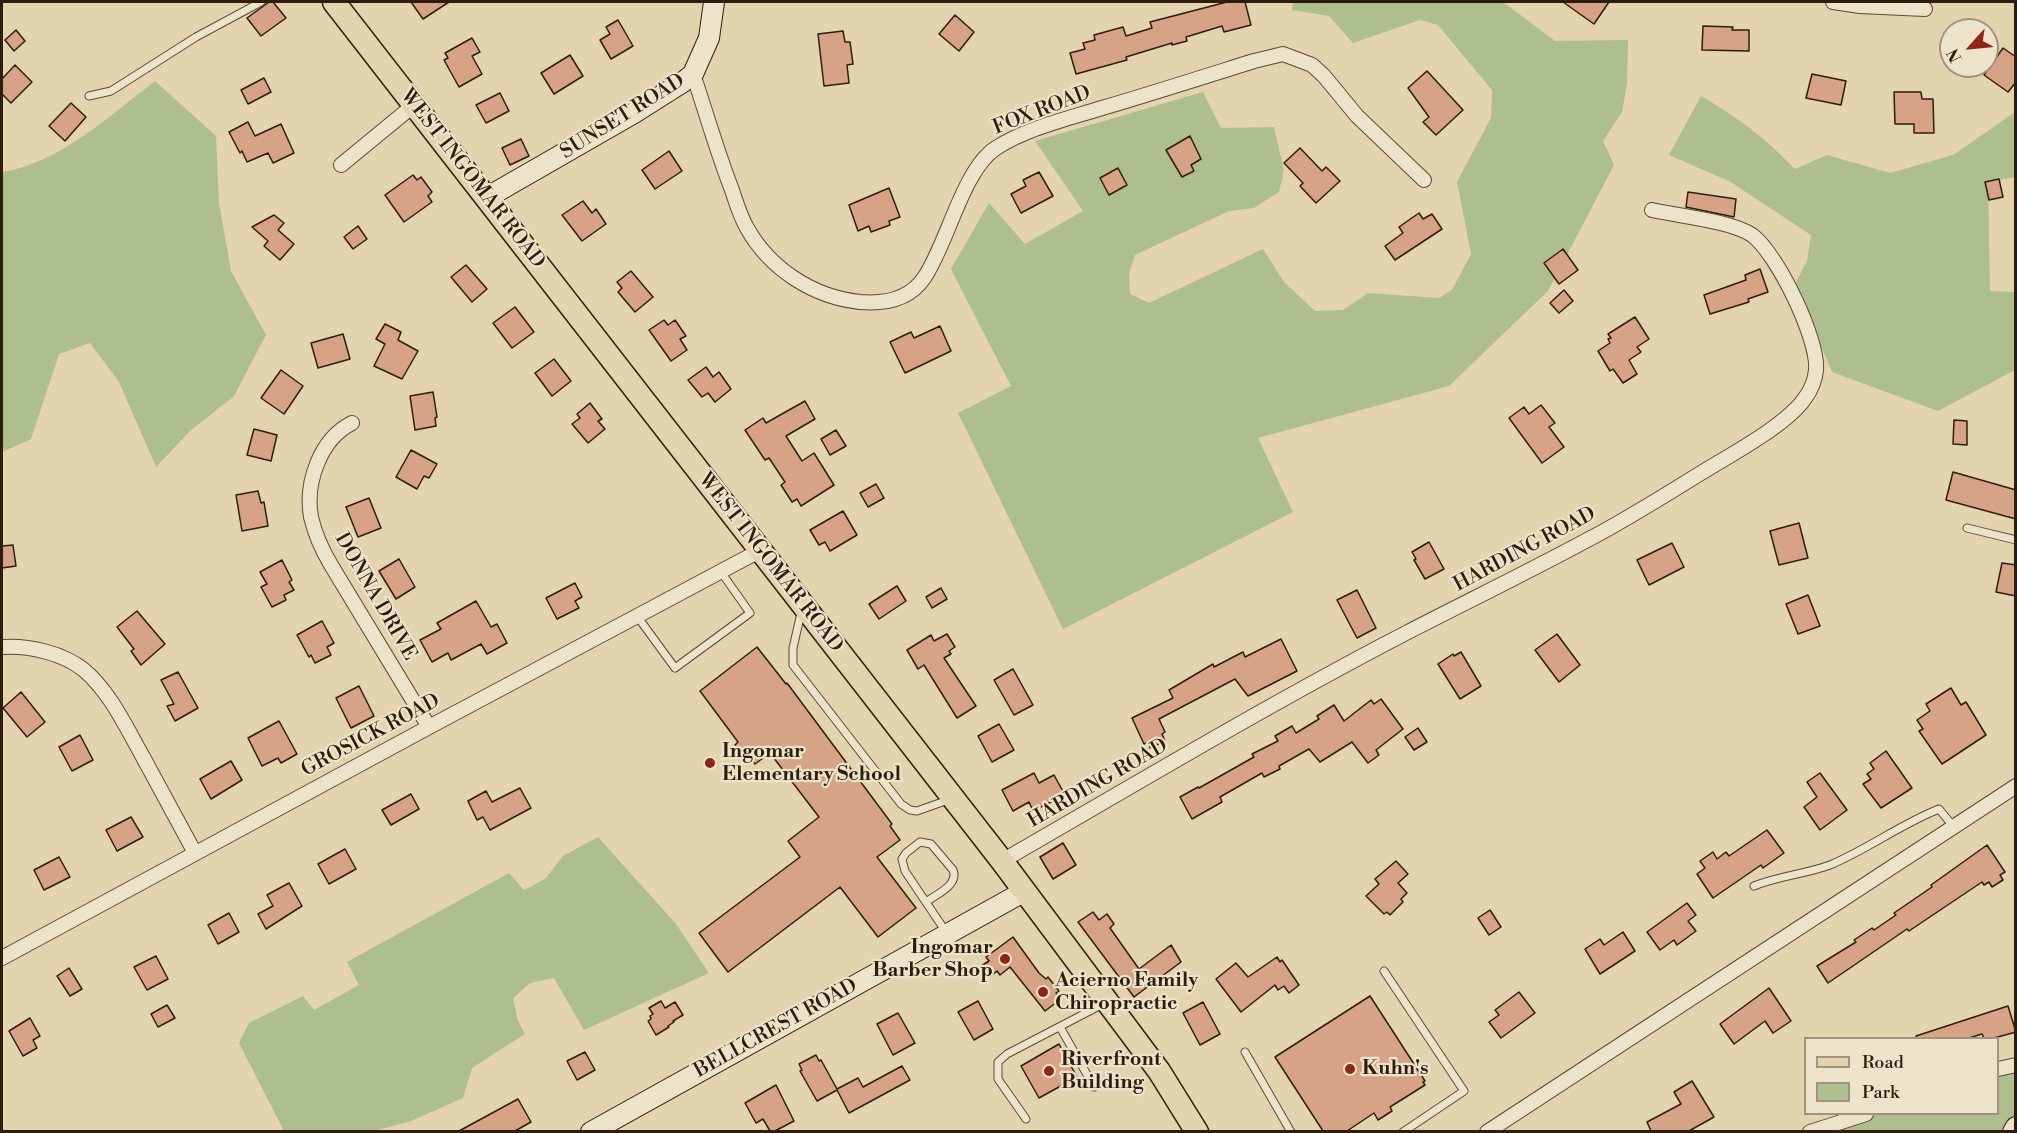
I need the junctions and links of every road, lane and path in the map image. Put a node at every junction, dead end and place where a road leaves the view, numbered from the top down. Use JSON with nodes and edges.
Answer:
{"nodes":[{"id":1,"x":261,"y":2,"type":"edge"},
{"id":2,"x":334,"y":2,"type":"edge"},
{"id":3,"x":714,"y":2,"type":"edge"},
{"id":4,"x":1833,"y":2,"type":"edge"},
{"id":5,"x":1924,"y":9,"type":"dead end"},
{"id":6,"x":693,"y":74,"type":"junction"},
{"id":7,"x":89,"y":96,"type":"dead end"},
{"id":8,"x":414,"y":105,"type":"junction"},
{"id":9,"x":341,"y":165,"type":"dead end"},
{"id":10,"x":1424,"y":180,"type":"dead end"},
{"id":11,"x":486,"y":198,"type":"junction"},
{"id":12,"x":1652,"y":210,"type":"dead end"},
{"id":13,"x":352,"y":423,"type":"dead end"},
{"id":14,"x":1967,"y":528,"type":"dead end"},
{"id":15,"x":2016,"y":540,"type":"edge"},
{"id":16,"x":761,"y":550,"type":"junction"},
{"id":17,"x":721,"y":572,"type":"junction"},
{"id":18,"x":803,"y":605,"type":"junction"},
{"id":19,"x":637,"y":616,"type":"junction"},
{"id":20,"x":2,"y":647,"type":"edge"},
{"id":21,"x":429,"y":727,"type":"junction"},
{"id":22,"x":2016,"y":786,"type":"edge"},
{"id":23,"x":954,"y":798,"type":"junction"},
{"id":24,"x":1953,"y":826,"type":"junction"},
{"id":25,"x":195,"y":853,"type":"junction"},
{"id":26,"x":1002,"y":861,"type":"junction"},
{"id":27,"x":1754,"y":886,"type":"dead end"},
{"id":28,"x":1025,"y":891,"type":"junction"},
{"id":29,"x":926,"y":902,"type":"junction"},
{"id":30,"x":948,"y":934,"type":"junction"},
{"id":31,"x":2,"y":958,"type":"edge"},
{"id":32,"x":1384,"y":971,"type":"dead end"},
{"id":33,"x":1108,"y":1002,"type":"junction"},
{"id":34,"x":1060,"y":1027,"type":"junction"},
{"id":35,"x":1245,"y":1052,"type":"dead end"},
{"id":36,"x":2016,"y":1065,"type":"edge"},
{"id":37,"x":1999,"y":1069,"type":"edge"},
{"id":38,"x":1094,"y":1087,"type":"dead end"},
{"id":39,"x":1860,"y":1115,"type":"edge"},
{"id":40,"x":1026,"y":1119,"type":"dead end"},
{"id":41,"x":2016,"y":1127,"type":"edge"},
{"id":42,"x":591,"y":1131,"type":"edge"},
{"id":43,"x":1197,"y":1131,"type":"edge"},
{"id":44,"x":1291,"y":1131,"type":"edge"},
{"id":45,"x":1403,"y":1131,"type":"edge"},
{"id":46,"x":1487,"y":1131,"type":"edge"},
{"id":47,"x":1810,"y":1131,"type":"edge"},
{"id":48,"x":2013,"y":1131,"type":"edge"}],
"edges":[{"from":1,"to":7,"type":"lane"},
{"from":2,"to":8,"type":"main road","name":"WEST INGOMAR ROAD"},
{"from":3,"to":6,"type":"street","name":"SUNSET ROAD"},
{"from":4,"to":5,"type":"street"},
{"from":6,"to":10,"type":"street","name":"FOX ROAD"},
{"from":6,"to":11,"type":"street","name":"SUNSET ROAD"},
{"from":8,"to":9,"type":"street"},
{"from":8,"to":11,"type":"main road","name":"WEST INGOMAR ROAD"},
{"from":11,"to":16,"type":"main road","name":"WEST INGOMAR ROAD"},
{"from":12,"to":26,"type":"street","name":"HARDING ROAD"},
{"from":13,"to":21,"type":"street","name":"DONNA DRIVE"},
{"from":14,"to":15,"type":"lane"},
{"from":16,"to":17,"type":"street","name":"GROSICK ROAD"},
{"from":16,"to":18,"type":"main road","name":"WEST INGOMAR ROAD"},
{"from":17,"to":19,"type":"street","name":"GROSICK ROAD"},
{"from":17,"to":19,"type":"lane"},
{"from":18,"to":23,"type":"main road","name":"WEST INGOMAR ROAD"},
{"from":18,"to":23,"type":"lane"},
{"from":19,"to":21,"type":"street","name":"GROSICK ROAD"},
{"from":20,"to":25,"type":"street"},
{"from":21,"to":25,"type":"street","name":"GROSICK ROAD"},
{"from":22,"to":24,"type":"street"},
{"from":23,"to":26,"type":"main road","name":"WEST INGOMAR ROAD"},
{"from":24,"to":27,"type":"lane"},
{"from":24,"to":46,"type":"street"},
{"from":25,"to":31,"type":"street","name":"GROSICK ROAD"},
{"from":26,"to":28,"type":"main road","name":"WEST INGOMAR ROAD"},
{"from":28,"to":30,"type":"street","name":"BELLCREST ROAD"},
{"from":28,"to":33,"type":"main road","name":"WEST INGOMAR ROAD"},
{"from":29,"to":29,"type":"lane"},
{"from":29,"to":30,"type":"lane"},
{"from":30,"to":42,"type":"street","name":"BELLCREST ROAD"},
{"from":32,"to":45,"type":"lane"},
{"from":33,"to":34,"type":"lane"},
{"from":33,"to":43,"type":"main road","name":"WEST INGOMAR ROAD"},
{"from":34,"to":38,"type":"lane"},
{"from":34,"to":40,"type":"lane"},
{"from":35,"to":44,"type":"lane"},
{"from":36,"to":37,"type":"street"},
{"from":39,"to":47,"type":"street"},
{"from":41,"to":48,"type":"street"}]}
